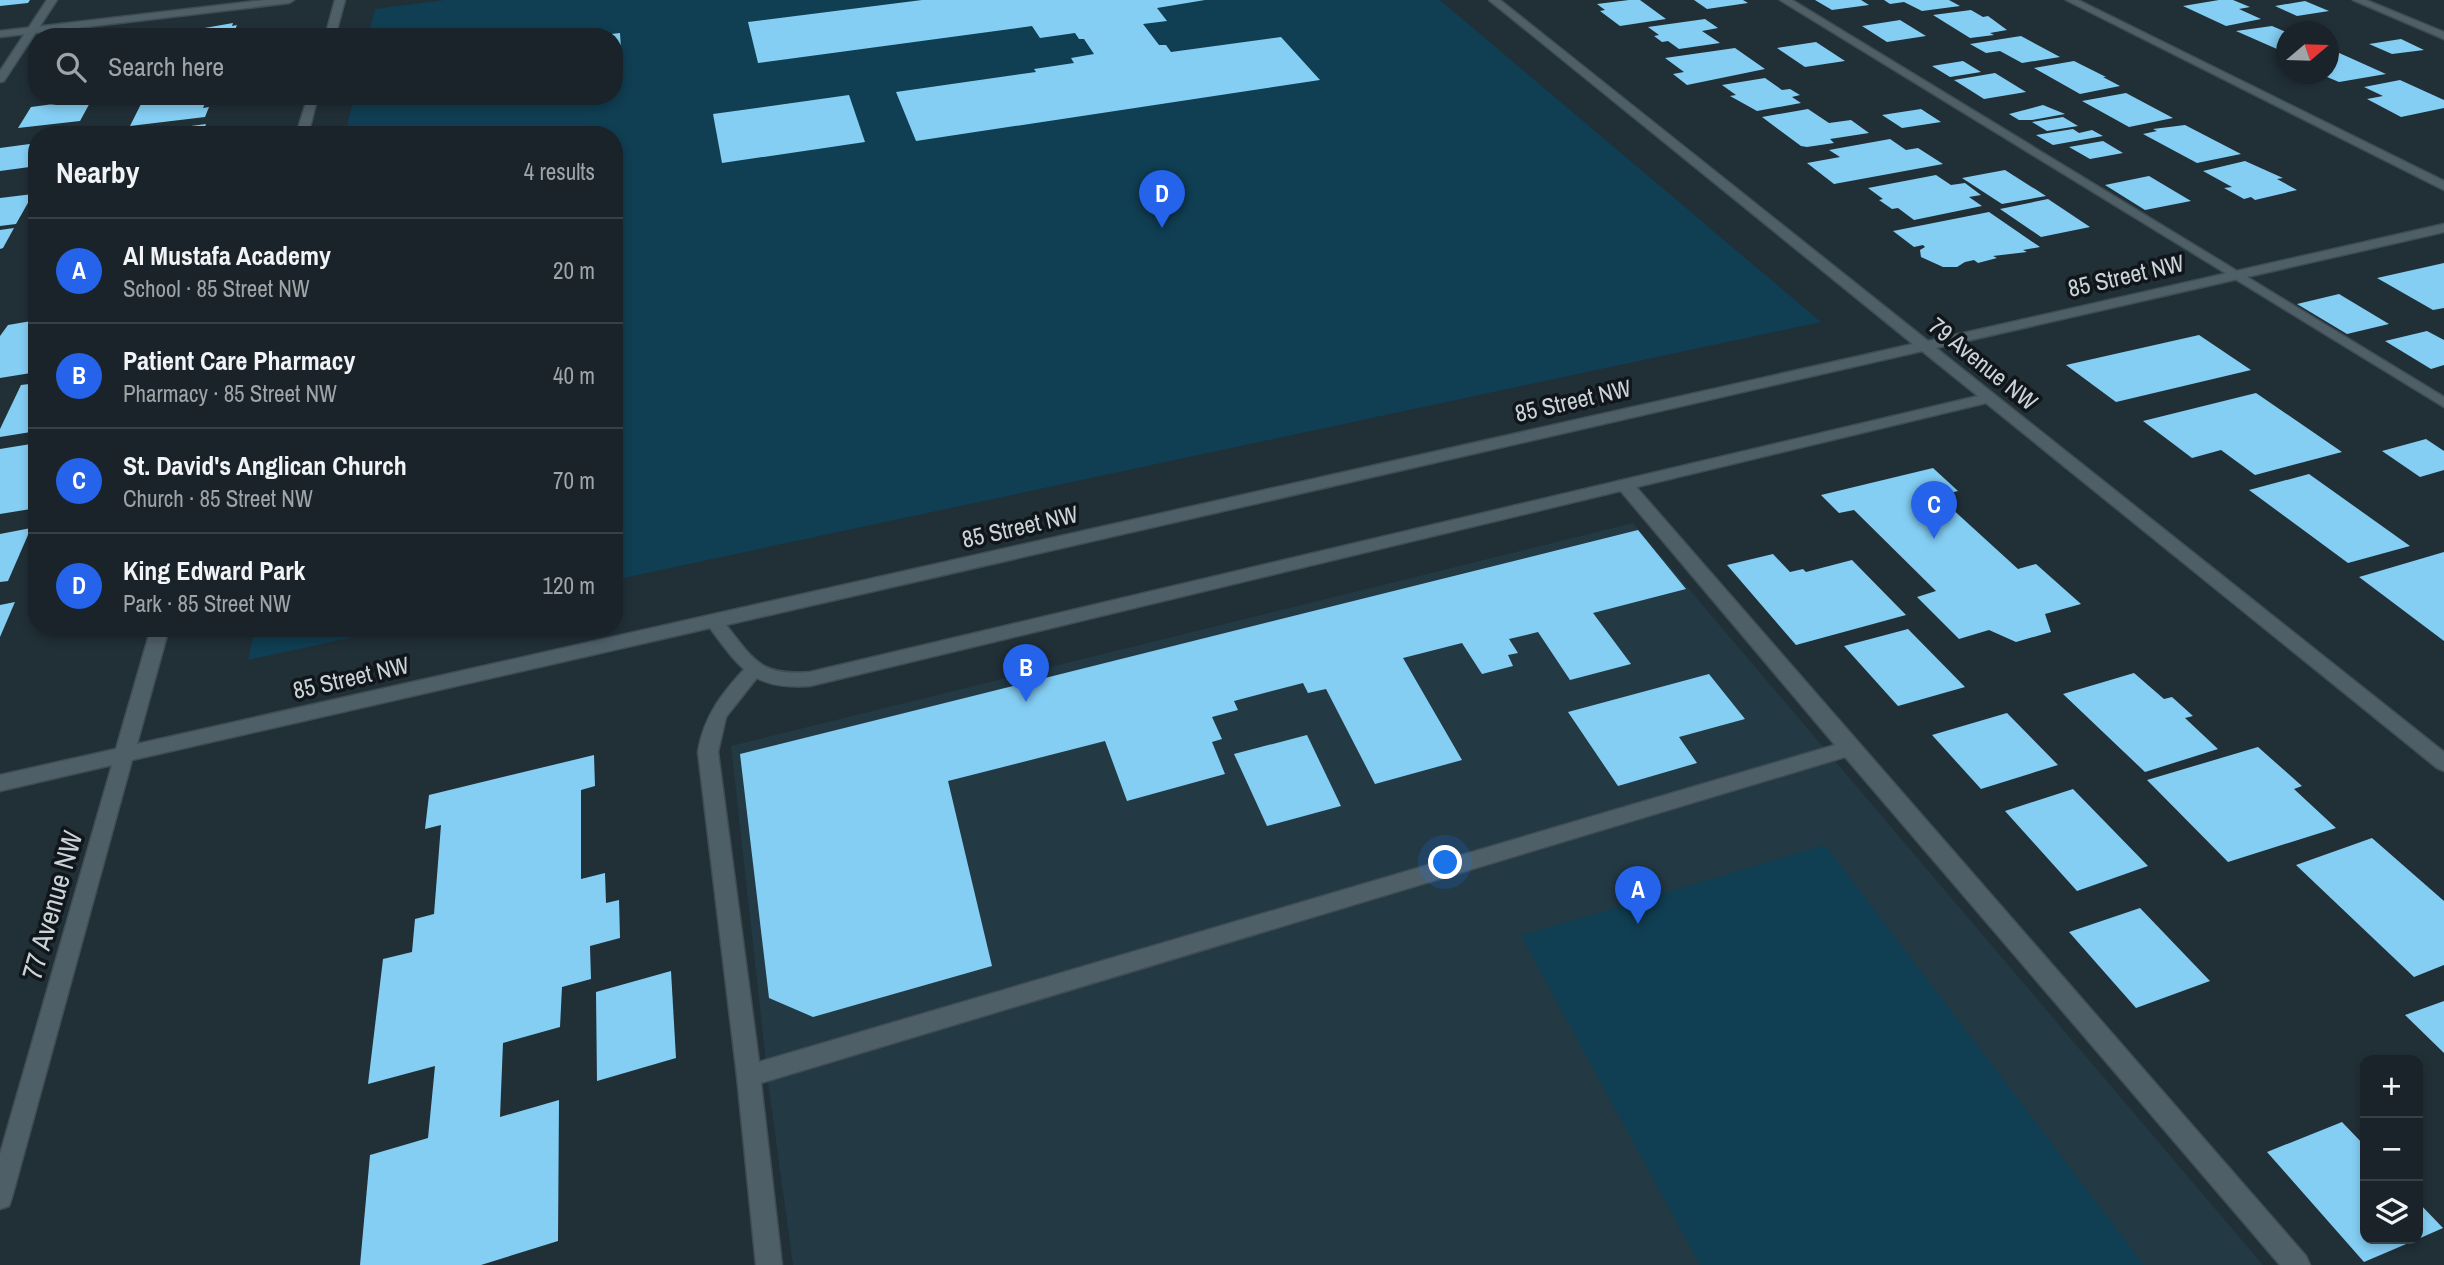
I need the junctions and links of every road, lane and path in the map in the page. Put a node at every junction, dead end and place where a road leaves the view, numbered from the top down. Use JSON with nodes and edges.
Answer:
{"nodes":[{"id":1,"x":52,"y":0,"type":"edge"},
{"id":2,"x":289,"y":0,"type":"edge"},
{"id":3,"x":340,"y":0,"type":"edge"},
{"id":4,"x":1494,"y":0,"type":"edge"},
{"id":5,"x":1785,"y":0,"type":"edge"},
{"id":6,"x":2071,"y":0,"type":"edge"},
{"id":7,"x":2358,"y":0,"type":"edge"},
{"id":8,"x":33,"y":28,"type":"edge"},
{"id":9,"x":49,"y":28,"type":"edge"},
{"id":10,"x":332,"y":28,"type":"edge"},
{"id":11,"x":28,"y":30,"type":"edge"},
{"id":12,"x":0,"y":33,"type":"edge"},
{"id":13,"x":28,"y":36,"type":"edge"},
{"id":14,"x":2444,"y":36,"type":"edge"},
{"id":15,"x":0,"y":79,"type":"edge"},
{"id":16,"x":310,"y":105,"type":"edge"},
{"id":17,"x":305,"y":126,"type":"edge"},
{"id":18,"x":2444,"y":186,"type":"edge"},
{"id":19,"x":2444,"y":228,"type":"edge"},
{"id":20,"x":2236,"y":275,"type":"junction"},
{"id":21,"x":1925,"y":346,"type":"junction"},
{"id":22,"x":1990,"y":398,"type":"junction"},
{"id":23,"x":2444,"y":403,"type":"edge"},
{"id":24,"x":1625,"y":485,"type":"junction"},
{"id":25,"x":714,"y":621,"type":"junction"},
{"id":26,"x":157,"y":637,"type":"edge"},
{"id":27,"x":754,"y":670,"type":"junction"},
{"id":28,"x":1849,"y":748,"type":"junction"},
{"id":29,"x":123,"y":755,"type":"junction"},
{"id":30,"x":2444,"y":763,"type":"edge"},
{"id":31,"x":0,"y":783,"type":"edge"},
{"id":32,"x":749,"y":1076,"type":"junction"},
{"id":33,"x":0,"y":1196,"type":"edge"},
{"id":34,"x":769,"y":1265,"type":"edge"},
{"id":35,"x":2297,"y":1265,"type":"edge"}],
"edges":[{"from":1,"to":8,"type":"street"},
{"from":2,"to":9,"type":"street"},
{"from":3,"to":10,"type":"street"},
{"from":4,"to":21,"type":"street","name":"79 Avenue NW"},
{"from":5,"to":20,"type":"street"},
{"from":6,"to":18,"type":"street"},
{"from":7,"to":14,"type":"street"},
{"from":11,"to":12,"type":"street"},
{"from":13,"to":15,"type":"street"},
{"from":16,"to":17,"type":"street"},
{"from":19,"to":20,"type":"street","name":"85 Street NW"},
{"from":20,"to":21,"type":"street","name":"85 Street NW"},
{"from":20,"to":23,"type":"street"},
{"from":21,"to":22,"type":"street","name":"79 Avenue NW"},
{"from":21,"to":25,"type":"street","name":"85 Street NW"},
{"from":22,"to":24,"type":"street"},
{"from":22,"to":30,"type":"street","name":"79 Avenue NW"},
{"from":24,"to":27,"type":"street"},
{"from":24,"to":28,"type":"street"},
{"from":25,"to":27,"type":"street"},
{"from":25,"to":29,"type":"street","name":"85 Street NW"},
{"from":26,"to":29,"type":"street","name":"77 Avenue NW"},
{"from":27,"to":32,"type":"street"},
{"from":28,"to":32,"type":"street"},
{"from":28,"to":35,"type":"street"},
{"from":29,"to":31,"type":"street","name":"85 Street NW"},
{"from":29,"to":33,"type":"street","name":"77 Avenue NW"},
{"from":32,"to":34,"type":"street"}]}
